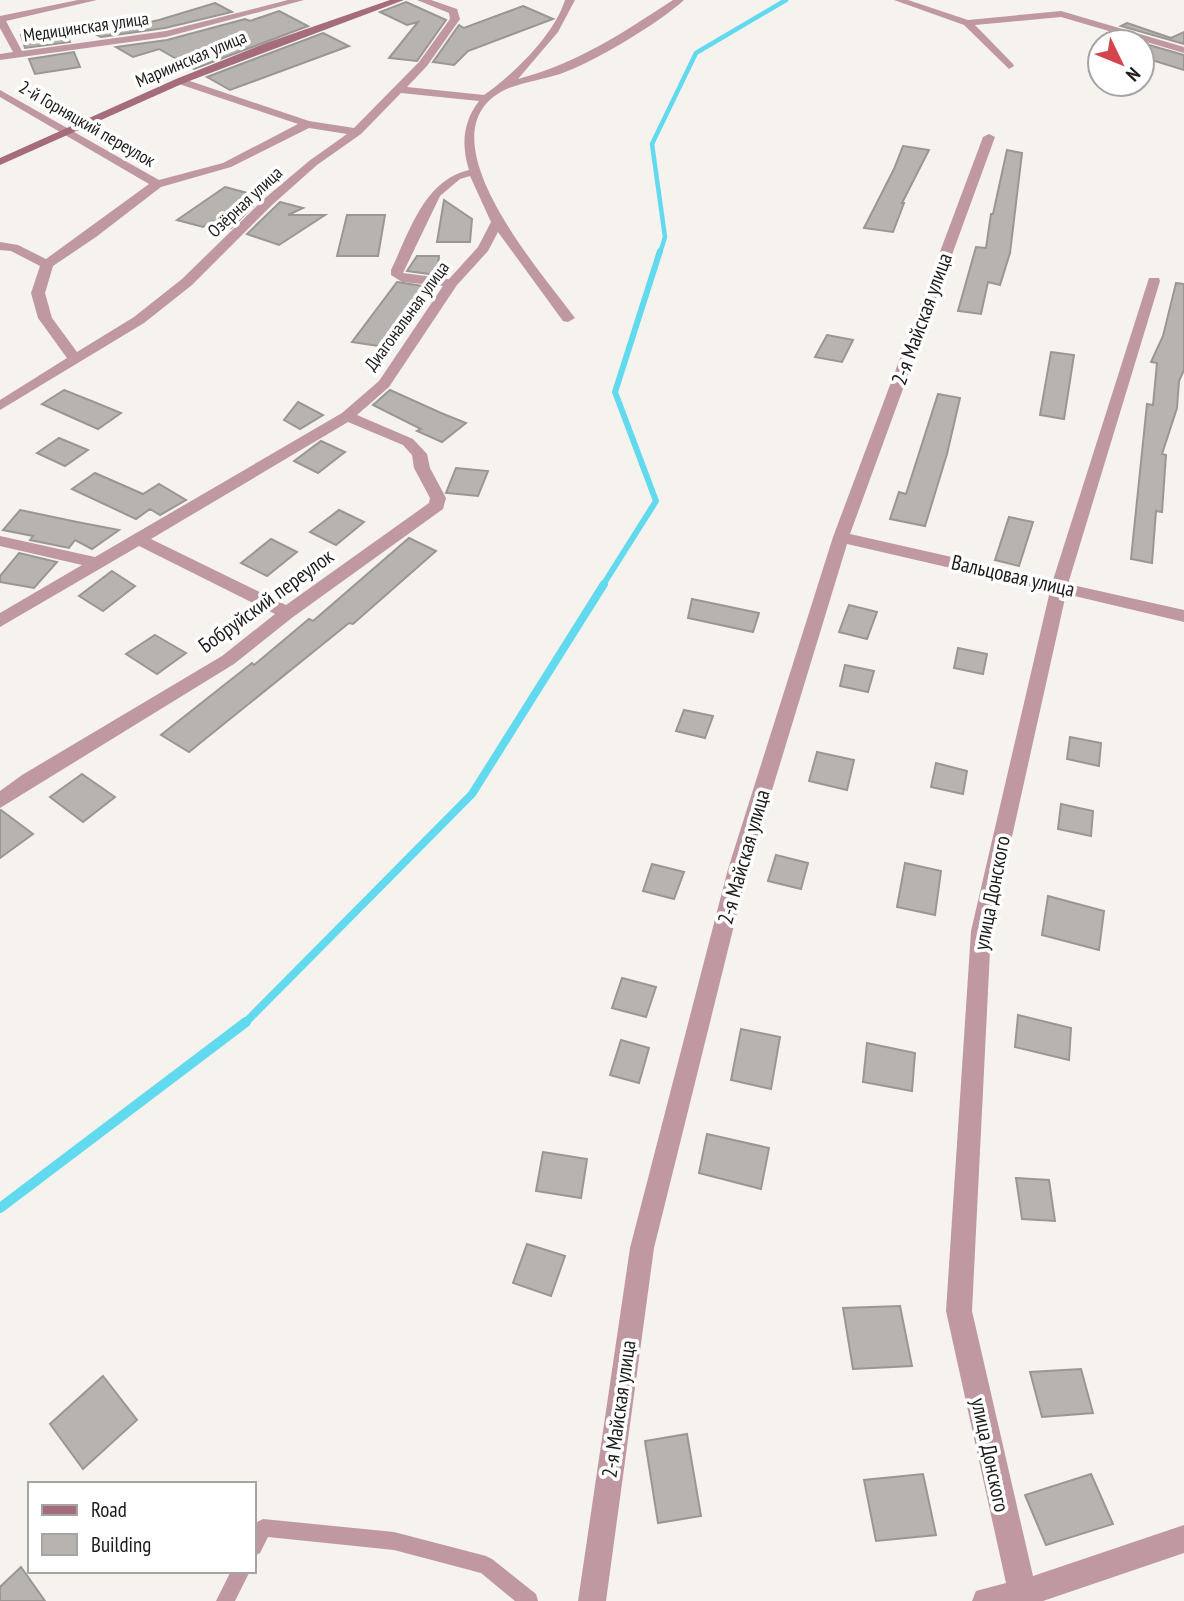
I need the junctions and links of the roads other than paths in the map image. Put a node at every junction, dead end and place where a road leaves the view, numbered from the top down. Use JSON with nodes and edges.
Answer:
{"nodes":[{"id":1,"x":92,"y":0,"type":"edge"},
{"id":2,"x":299,"y":0,"type":"edge"},
{"id":3,"x":399,"y":0,"type":"edge"},
{"id":4,"x":422,"y":0,"type":"edge"},
{"id":5,"x":570,"y":0,"type":"edge"},
{"id":6,"x":680,"y":0,"type":"edge"},
{"id":7,"x":899,"y":0,"type":"edge"},
{"id":8,"x":246,"y":5,"type":"dead end"},
{"id":9,"x":259,"y":9,"type":"junction"},
{"id":10,"x":0,"y":19,"type":"edge"},
{"id":11,"x":967,"y":23,"type":"junction"},
{"id":12,"x":1184,"y":50,"type":"edge"},
{"id":13,"x":19,"y":54,"type":"junction"},
{"id":14,"x":0,"y":57,"type":"edge"},
{"id":15,"x":1009,"y":66,"type":"dead end"},
{"id":16,"x":180,"y":81,"type":"junction"},
{"id":17,"x":505,"y":86,"type":"junction"},
{"id":18,"x":399,"y":89,"type":"junction"},
{"id":19,"x":0,"y":93,"type":"edge"},
{"id":20,"x":487,"y":98,"type":"junction"},
{"id":21,"x":307,"y":124,"type":"junction"},
{"id":22,"x":67,"y":132,"type":"junction"},
{"id":23,"x":357,"y":132,"type":"junction"},
{"id":24,"x":989,"y":137,"type":"dead end"},
{"id":25,"x":0,"y":162,"type":"edge"},
{"id":26,"x":473,"y":172,"type":"junction"},
{"id":27,"x":157,"y":184,"type":"junction"},
{"id":28,"x":498,"y":222,"type":"junction"},
{"id":29,"x":0,"y":246,"type":"edge"},
{"id":30,"x":47,"y":264,"type":"junction"},
{"id":31,"x":1154,"y":281,"type":"dead end"},
{"id":32,"x":452,"y":283,"type":"junction"},
{"id":33,"x":568,"y":318,"type":"dead end"},
{"id":34,"x":75,"y":359,"type":"junction"},
{"id":35,"x":0,"y":406,"type":"edge"},
{"id":36,"x":347,"y":416,"type":"junction"},
{"id":37,"x":841,"y":537,"type":"junction"},
{"id":38,"x":138,"y":539,"type":"junction"},
{"id":39,"x":0,"y":541,"type":"edge"},
{"id":40,"x":96,"y":563,"type":"junction"},
{"id":41,"x":1059,"y":587,"type":"junction"},
{"id":42,"x":287,"y":613,"type":"junction"},
{"id":43,"x":1184,"y":616,"type":"edge"},
{"id":44,"x":0,"y":621,"type":"edge"},
{"id":45,"x":0,"y":801,"type":"edge"},
{"id":46,"x":1184,"y":1539,"type":"edge"},
{"id":47,"x":256,"y":1543,"type":"edge"},
{"id":48,"x":240,"y":1573,"type":"edge"},
{"id":49,"x":1023,"y":1598,"type":"edge"},
{"id":50,"x":225,"y":1601,"type":"edge"},
{"id":51,"x":529,"y":1601,"type":"edge"},
{"id":52,"x":592,"y":1601,"type":"edge"},
{"id":53,"x":986,"y":1601,"type":"edge"}],
"edges":[{"from":1,"to":10,"type":"street"},
{"from":2,"to":9,"type":"street","name":"Медицинская улица"},
{"from":3,"to":16,"type":"main road","name":"Мариинская улица"},
{"from":4,"to":18,"type":"street","name":"Озёрная улица"},
{"from":5,"to":17,"type":"street"},
{"from":6,"to":17,"type":"street"},
{"from":7,"to":11,"type":"street"},
{"from":8,"to":9,"type":"street"},
{"from":9,"to":13,"type":"street","name":"Медицинская улица"},
{"from":10,"to":13,"type":"street"},
{"from":11,"to":12,"type":"street"},
{"from":11,"to":15,"type":"street"},
{"from":13,"to":14,"type":"street","name":"Медицинская улица"},
{"from":16,"to":21,"type":"street"},
{"from":16,"to":22,"type":"main road","name":"Мариинская улица"},
{"from":17,"to":20,"type":"street"},
{"from":18,"to":20,"type":"street"},
{"from":18,"to":23,"type":"street","name":"Озёрная улица"},
{"from":19,"to":22,"type":"street","name":"2-й Горняцкий переулок"},
{"from":20,"to":26,"type":"street"},
{"from":21,"to":23,"type":"street"},
{"from":21,"to":27,"type":"street"},
{"from":22,"to":25,"type":"main road","name":"Мариинская улица"},
{"from":22,"to":27,"type":"street","name":"2-й Горняцкий переулок"},
{"from":23,"to":34,"type":"street","name":"Озёрная улица"},
{"from":24,"to":37,"type":"street","name":"2-я Майская улица"},
{"from":26,"to":28,"type":"street"},
{"from":26,"to":32,"type":"street"},
{"from":27,"to":30,"type":"street"},
{"from":28,"to":32,"type":"street","name":"Диагональная улица"},
{"from":28,"to":33,"type":"street"},
{"from":29,"to":30,"type":"street"},
{"from":30,"to":34,"type":"street"},
{"from":31,"to":41,"type":"street","name":"улица Донского"},
{"from":32,"to":36,"type":"street","name":"Диагональная улица"},
{"from":34,"to":35,"type":"street","name":"Озёрная улица"},
{"from":36,"to":38,"type":"street","name":"Диагональная улица"},
{"from":36,"to":42,"type":"street","name":"Бобруйский переулок"},
{"from":37,"to":41,"type":"street","name":"Вальцовая улица"},
{"from":37,"to":52,"type":"street","name":"2-я Майская улица"},
{"from":38,"to":40,"type":"street","name":"Диагональная улица"},
{"from":38,"to":42,"type":"street"},
{"from":39,"to":40,"type":"street"},
{"from":40,"to":44,"type":"street","name":"Диагональная улица"},
{"from":41,"to":43,"type":"street","name":"Вальцовая улица"},
{"from":41,"to":49,"type":"street","name":"улица Донского"},
{"from":42,"to":45,"type":"street","name":"Бобруйский переулок"},
{"from":46,"to":49,"type":"street"},
{"from":47,"to":51,"type":"lane"},
{"from":48,"to":50,"type":"lane"},
{"from":49,"to":53,"type":"street"}]}
